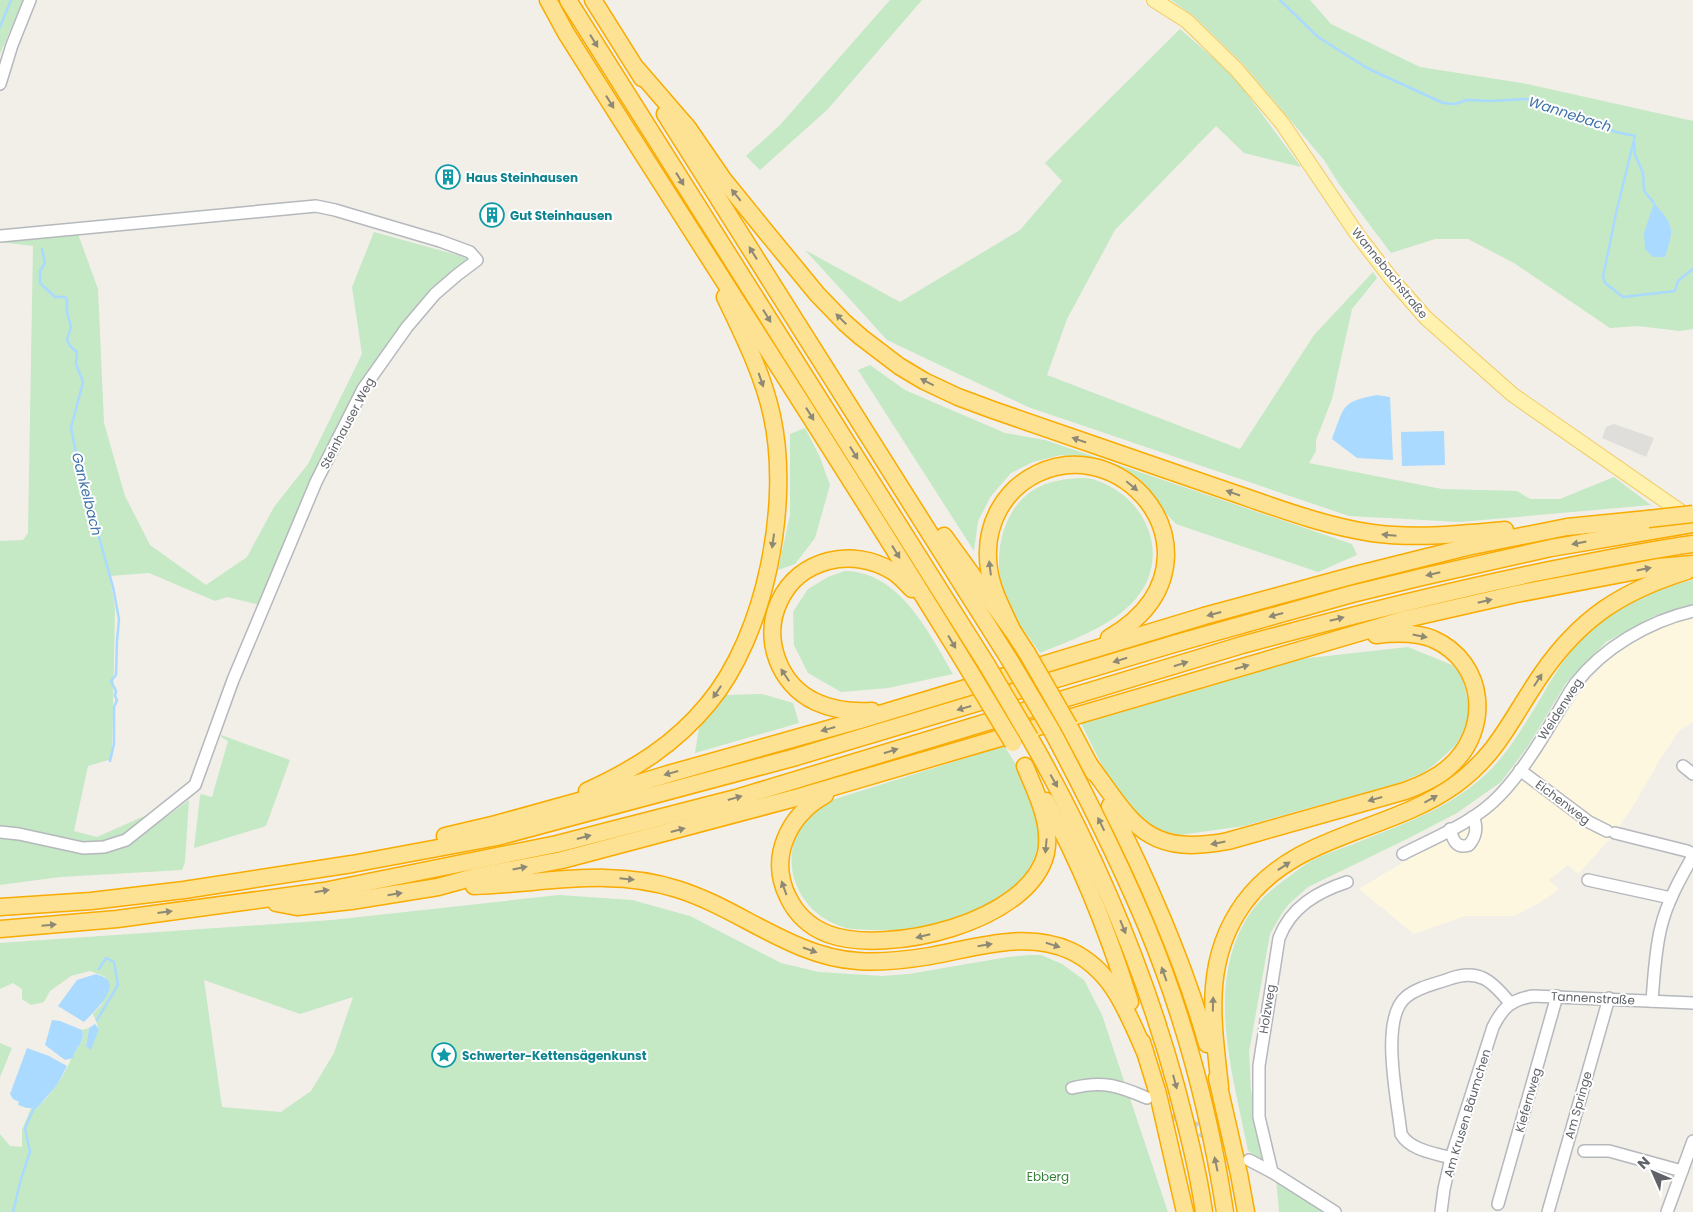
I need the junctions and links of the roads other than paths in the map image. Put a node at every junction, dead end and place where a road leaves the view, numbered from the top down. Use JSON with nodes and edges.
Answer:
{"nodes":[{"id":1,"x":30,"y":0,"type":"edge"},
{"id":2,"x":548,"y":0,"type":"edge"},
{"id":3,"x":568,"y":0,"type":"edge"},
{"id":4,"x":593,"y":0,"type":"edge"},
{"id":5,"x":1154,"y":0,"type":"edge"},
{"id":6,"x":636,"y":69,"type":"junction"},
{"id":7,"x":0,"y":84,"type":"edge"},
{"id":8,"x":0,"y":236,"type":"edge"},
{"id":9,"x":697,"y":241,"type":"junction"},
{"id":10,"x":906,"y":496,"type":"junction"},
{"id":11,"x":1693,"y":514,"type":"edge"},
{"id":12,"x":1693,"y":519,"type":"edge"},
{"id":13,"x":1693,"y":524,"type":"edge"},
{"id":14,"x":1567,"y":528,"type":"junction"},
{"id":15,"x":1690,"y":545,"type":"edge"},
{"id":16,"x":1693,"y":564,"type":"edge"},
{"id":17,"x":1693,"y":569,"type":"edge"},
{"id":18,"x":1693,"y":611,"type":"edge"},
{"id":19,"x":935,"y":614,"type":"junction"},
{"id":20,"x":1012,"y":630,"type":"junction"},
{"id":21,"x":1320,"y":644,"type":"junction"},
{"id":22,"x":1090,"y":650,"type":"junction"},
{"id":23,"x":891,"y":710,"type":"junction"},
{"id":24,"x":1089,"y":764,"type":"junction"},
{"id":25,"x":1025,"y":766,"type":"junction"},
{"id":26,"x":1683,"y":766,"type":"dead end"},
{"id":27,"x":1520,"y":770,"type":"junction"},
{"id":28,"x":886,"y":772,"type":"junction"},
{"id":29,"x":1693,"y":774,"type":"edge"},
{"id":30,"x":1472,"y":817,"type":"junction"},
{"id":31,"x":496,"y":824,"type":"junction"},
{"id":32,"x":1450,"y":829,"type":"junction"},
{"id":33,"x":0,"y":832,"type":"edge"},
{"id":34,"x":1403,"y":854,"type":"dead end"},
{"id":35,"x":1693,"y":855,"type":"edge"},
{"id":36,"x":1588,"y":880,"type":"dead end"},
{"id":37,"x":1347,"y":882,"type":"dead end"},
{"id":38,"x":438,"y":887,"type":"junction"},
{"id":39,"x":1671,"y":898,"type":"junction"},
{"id":40,"x":256,"y":900,"type":"junction"},
{"id":41,"x":0,"y":906,"type":"edge"},
{"id":42,"x":0,"y":929,"type":"edge"},
{"id":43,"x":1556,"y":996,"type":"junction"},
{"id":44,"x":1609,"y":998,"type":"junction"},
{"id":45,"x":1652,"y":1001,"type":"junction"},
{"id":46,"x":1510,"y":1002,"type":"junction"},
{"id":47,"x":1693,"y":1003,"type":"edge"},
{"id":48,"x":1145,"y":1052,"type":"junction"},
{"id":49,"x":1220,"y":1087,"type":"junction"},
{"id":50,"x":1072,"y":1088,"type":"dead end"},
{"id":51,"x":1147,"y":1098,"type":"tunnel mouth"},
{"id":52,"x":1693,"y":1141,"type":"edge"},
{"id":53,"x":1584,"y":1151,"type":"dead end"},
{"id":54,"x":1451,"y":1158,"type":"junction"},
{"id":55,"x":1249,"y":1160,"type":"tunnel mouth"},
{"id":56,"x":1682,"y":1171,"type":"junction"},
{"id":57,"x":1272,"y":1172,"type":"junction"},
{"id":58,"x":1498,"y":1204,"type":"dead end"},
{"id":59,"x":1185,"y":1212,"type":"edge"},
{"id":60,"x":1204,"y":1212,"type":"edge"},
{"id":61,"x":1225,"y":1212,"type":"edge"},
{"id":62,"x":1246,"y":1212,"type":"edge"},
{"id":63,"x":1335,"y":1212,"type":"edge"},
{"id":64,"x":1442,"y":1212,"type":"edge"},
{"id":65,"x":1548,"y":1212,"type":"edge"},
{"id":66,"x":1667,"y":1212,"type":"edge"}],
"edges":[{"from":1,"to":7,"type":"street"},
{"from":2,"to":9,"type":"highway","one_way":true},
{"from":3,"to":60,"type":"highway","one_way":true,"bridge":true},
{"from":4,"to":6,"type":"highway"},
{"from":5,"to":12,"type":"main road","name":"Wannebachstraße"},
{"from":10,"to":6,"type":"highway","one_way":true},
{"from":14,"to":6,"type":"highway","one_way":true},
{"from":8,"to":33,"type":"street","name":"Steinhauser Weg"},
{"from":9,"to":19,"type":"highway","one_way":true},
{"from":9,"to":31,"type":"highway","one_way":true},
{"from":10,"to":20,"type":"highway"},
{"from":61,"to":10,"type":"highway","one_way":true,"bridge":true},
{"from":11,"to":14,"type":"highway","bridge":true},
{"from":13,"to":41,"type":"highway","one_way":true},
{"from":14,"to":22,"type":"highway","one_way":true},
{"from":40,"to":15,"type":"highway","one_way":true},
{"from":21,"to":16,"type":"highway","one_way":true},
{"from":49,"to":17,"type":"highway","one_way":true},
{"from":18,"to":27,"type":"street","name":"Weidenweg"},
{"from":23,"to":19,"type":"highway","one_way":true},
{"from":19,"to":25,"type":"highway","one_way":true,"bridge":true},
{"from":20,"to":22,"type":"highway","one_way":true},
{"from":20,"to":24,"type":"highway","bridge":true},
{"from":21,"to":24,"type":"highway","one_way":true},
{"from":28,"to":21,"type":"highway","one_way":true},
{"from":22,"to":23,"type":"highway"},
{"from":23,"to":31,"type":"highway","one_way":true},
{"from":24,"to":49,"type":"highway"},
{"from":25,"to":28,"type":"highway","one_way":true},
{"from":25,"to":48,"type":"highway"},
{"from":26,"to":29,"type":"street"},
{"from":27,"to":30,"type":"street","name":"Weidenweg"},
{"from":27,"to":35,"type":"street","name":"Eichenweg"},
{"from":38,"to":28,"type":"highway","one_way":true},
{"from":30,"to":32,"type":"street","name":"Weidenweg"},
{"from":30,"to":32,"type":"street"},
{"from":31,"to":41,"type":"highway"},
{"from":32,"to":34,"type":"street","name":"Weidenweg"},
{"from":35,"to":39,"type":"street"},
{"from":36,"to":39,"type":"street"},
{"from":37,"to":57,"type":"street","name":"Holzweg"},
{"from":40,"to":38,"type":"highway","one_way":true},
{"from":38,"to":48,"type":"highway","one_way":true},
{"from":39,"to":45,"type":"street"},
{"from":42,"to":40,"type":"highway","one_way":true},
{"from":43,"to":44,"type":"street","name":"Tannenstraße"},
{"from":43,"to":46,"type":"street","name":"Tannenstraße"},
{"from":43,"to":58,"type":"street","name":"Kiefernweg"},
{"from":44,"to":45,"type":"street","name":"Tannenstraße"},
{"from":44,"to":65,"type":"street","name":"Am Springe"},
{"from":45,"to":47,"type":"street","name":"Tannenstraße"},
{"from":46,"to":54,"type":"street","name":"Am Krusen Bäumchen"},
{"from":46,"to":54,"type":"street"},
{"from":48,"to":59,"type":"highway"},
{"from":49,"to":62,"type":"highway"},
{"from":50,"to":51,"type":"street"},
{"from":52,"to":56,"type":"street"},
{"from":53,"to":56,"type":"street"},
{"from":54,"to":64,"type":"street","name":"Am Krusen Bäumchen"},
{"from":55,"to":57,"type":"street"},
{"from":56,"to":66,"type":"street"},
{"from":57,"to":63,"type":"street"}]}
